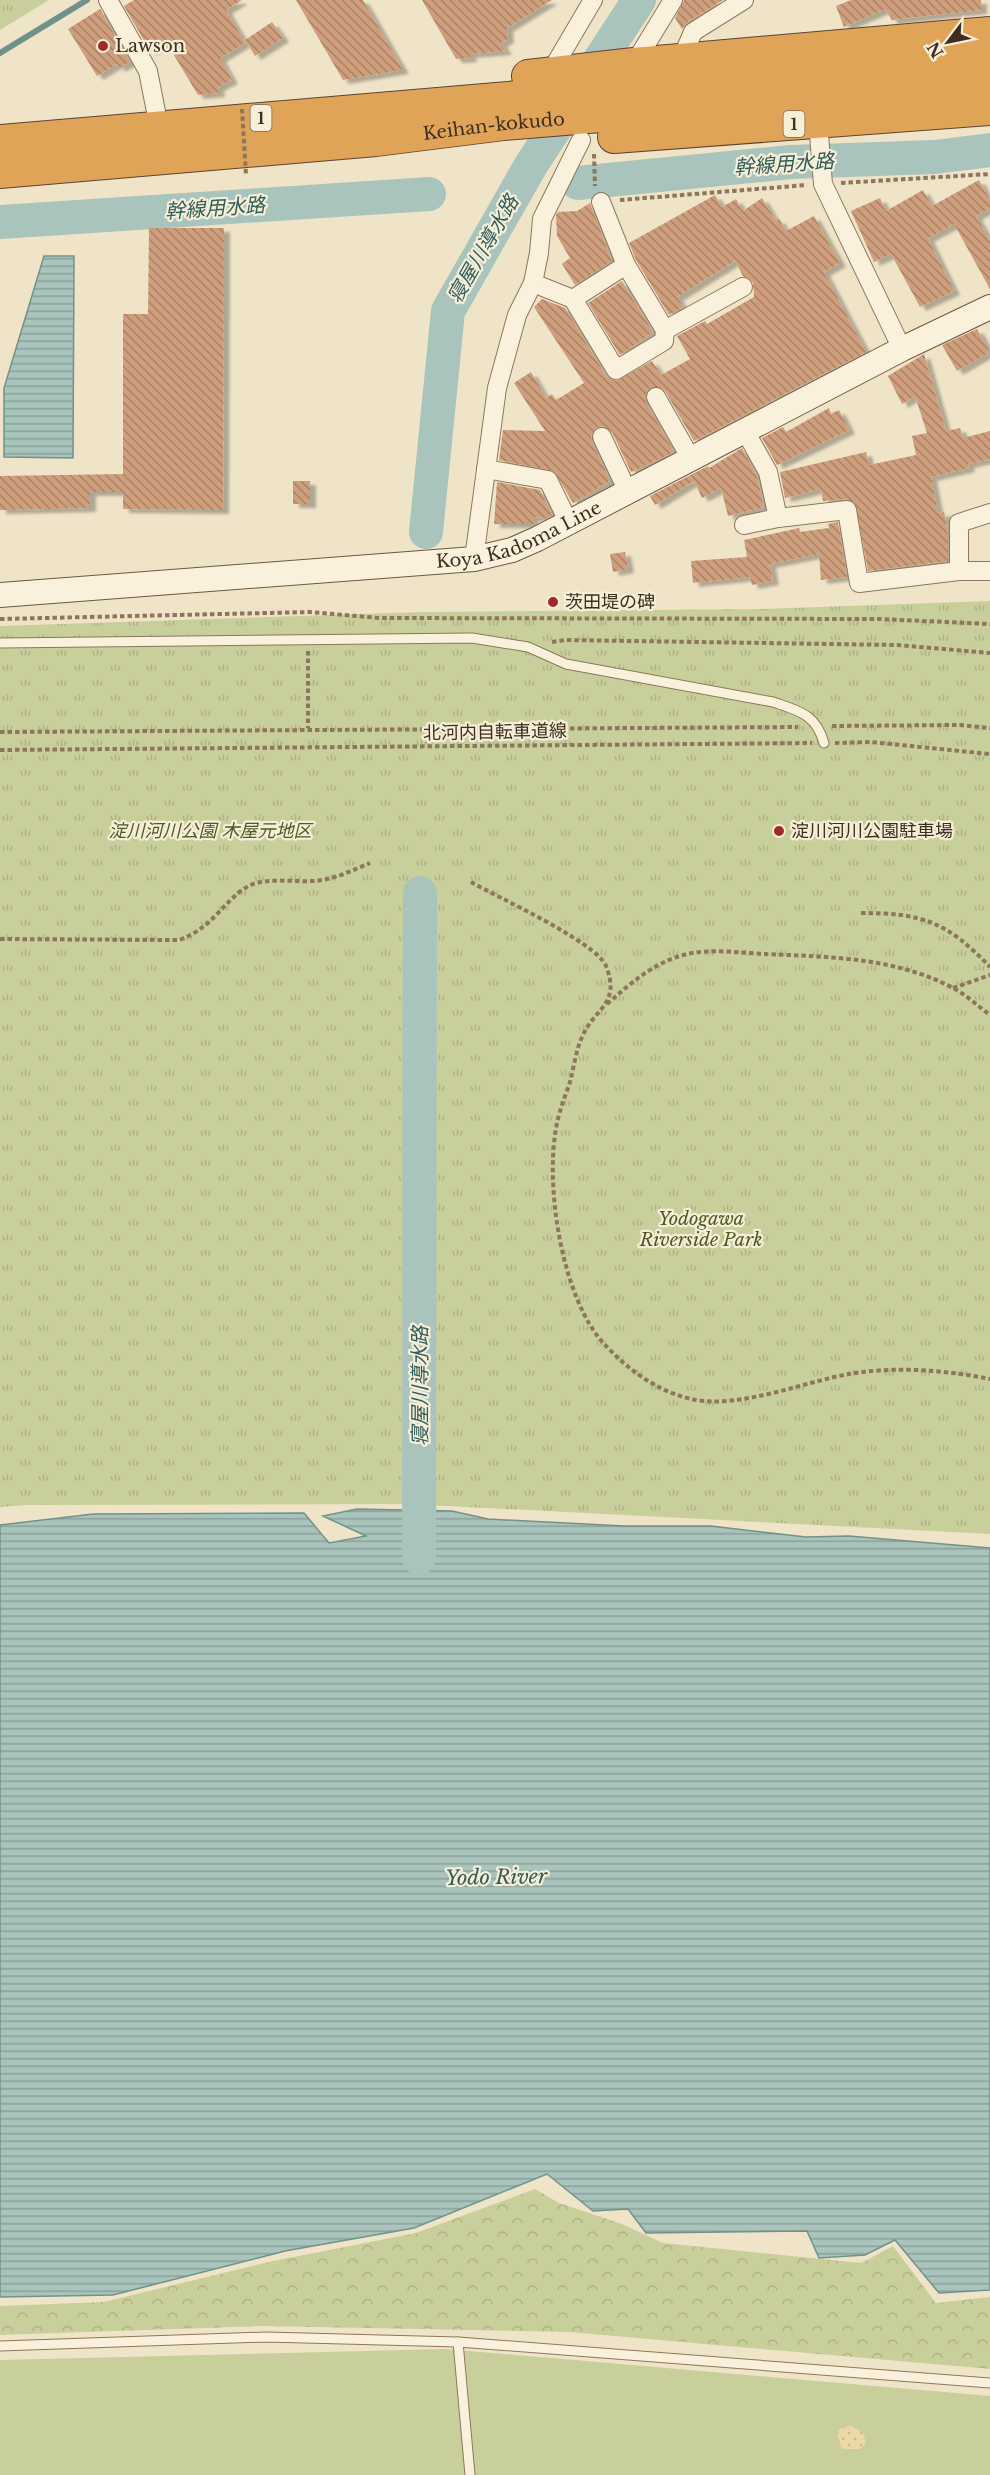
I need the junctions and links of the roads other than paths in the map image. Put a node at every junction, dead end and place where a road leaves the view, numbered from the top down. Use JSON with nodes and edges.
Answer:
{"nodes":[{"id":1,"x":593,"y":0,"type":"edge"},
{"id":2,"x":674,"y":0,"type":"edge"},
{"id":3,"x":744,"y":0,"type":"edge"},
{"id":4,"x":109,"y":1,"type":"edge"},
{"id":5,"x":990,"y":33,"type":"edge"},
{"id":6,"x":990,"y":57,"type":"edge"},
{"id":7,"x":681,"y":60,"type":"junction"},
{"id":8,"x":638,"y":71,"type":"junction"},
{"id":9,"x":536,"y":81,"type":"junction"},
{"id":10,"x":990,"y":84,"type":"edge"},
{"id":11,"x":990,"y":110,"type":"edge"},
{"id":12,"x":159,"y":127,"type":"junction"},
{"id":13,"x":596,"y":133,"type":"junction"},
{"id":14,"x":819,"y":134,"type":"junction"},
{"id":15,"x":0,"y":141,"type":"edge"},
{"id":16,"x":0,"y":172,"type":"edge"},
{"id":17,"x":598,"y":202,"type":"road end"},
{"id":18,"x":626,"y":266,"type":"junction"},
{"id":19,"x":532,"y":283,"type":"junction"},
{"id":20,"x":743,"y":287,"type":"dead end"},
{"id":21,"x":573,"y":299,"type":"junction"},
{"id":22,"x":990,"y":307,"type":"edge"},
{"id":23,"x":665,"y":330,"type":"junction"},
{"id":24,"x":902,"y":349,"type":"junction"},
{"id":25,"x":656,"y":397,"type":"dead end"},
{"id":26,"x":745,"y":431,"type":"junction"},
{"id":27,"x":602,"y":437,"type":"dead end"},
{"id":28,"x":690,"y":459,"type":"junction"},
{"id":29,"x":486,"y":470,"type":"junction"},
{"id":30,"x":628,"y":492,"type":"junction"},
{"id":31,"x":990,"y":513,"type":"edge"},
{"id":32,"x":778,"y":518,"type":"junction"},
{"id":33,"x":569,"y":523,"type":"junction"},
{"id":34,"x":744,"y":525,"type":"dead end"},
{"id":35,"x":474,"y":559,"type":"junction"},
{"id":36,"x":959,"y":571,"type":"junction"},
{"id":37,"x":990,"y":571,"type":"edge"},
{"id":38,"x":0,"y":595,"type":"edge"},
{"id":39,"x":0,"y":643,"type":"edge"},
{"id":40,"x":824,"y":743,"type":"road end"},
{"id":41,"x":458,"y":2342,"type":"junction"},
{"id":42,"x":0,"y":2346,"type":"edge"},
{"id":43,"x":990,"y":2383,"type":"edge"},
{"id":44,"x":470,"y":2475,"type":"edge"}],
"edges":[{"from":1,"to":9,"type":"street"},
{"from":2,"to":8,"type":"street"},
{"from":3,"to":7,"type":"street"},
{"from":4,"to":12,"type":"street"},
{"from":5,"to":7,"type":"highway","number":"1"},
{"from":6,"to":8,"type":"highway","name":"Keihan-kokudo","number":"1"},
{"from":7,"to":8,"type":"highway","number":"1"},
{"from":8,"to":9,"type":"highway","name":"Keihan-kokudo","number":"1"},
{"from":9,"to":12,"type":"highway","name":"Keihan-kokudo","number":"1"},
{"from":10,"to":13,"type":"highway","name":"Keihan-kokudo","number":"1"},
{"from":11,"to":14,"type":"highway","number":"1"},
{"from":12,"to":15,"type":"highway","name":"Keihan-kokudo","number":"1"},
{"from":13,"to":14,"type":"highway","number":"1"},
{"from":13,"to":16,"type":"highway","name":"Keihan-kokudo","number":"1"},
{"from":13,"to":19,"type":"street"},
{"from":14,"to":24,"type":"street"},
{"from":17,"to":18,"type":"street"},
{"from":18,"to":21,"type":"street"},
{"from":18,"to":23,"type":"street"},
{"from":19,"to":21,"type":"street"},
{"from":19,"to":29,"type":"street"},
{"from":20,"to":23,"type":"street"},
{"from":21,"to":23,"type":"street"},
{"from":22,"to":24,"type":"main road","name":"Koya Kadoma Line"},
{"from":24,"to":26,"type":"main road","name":"Koya Kadoma Line"},
{"from":25,"to":28,"type":"street"},
{"from":26,"to":28,"type":"main road","name":"Koya Kadoma Line"},
{"from":26,"to":32,"type":"street"},
{"from":27,"to":30,"type":"street"},
{"from":28,"to":30,"type":"main road","name":"Koya Kadoma Line"},
{"from":29,"to":33,"type":"street"},
{"from":29,"to":35,"type":"street"},
{"from":30,"to":33,"type":"main road","name":"Koya Kadoma Line"},
{"from":31,"to":36,"type":"street"},
{"from":32,"to":34,"type":"street"},
{"from":32,"to":36,"type":"street"},
{"from":33,"to":35,"type":"main road","name":"Koya Kadoma Line"},
{"from":35,"to":38,"type":"main road","name":"Koya Kadoma Line"},
{"from":36,"to":37,"type":"street"},
{"from":39,"to":40,"type":"lane"},
{"from":41,"to":42,"type":"lane"},
{"from":41,"to":43,"type":"lane"},
{"from":41,"to":44,"type":"lane"}]}
